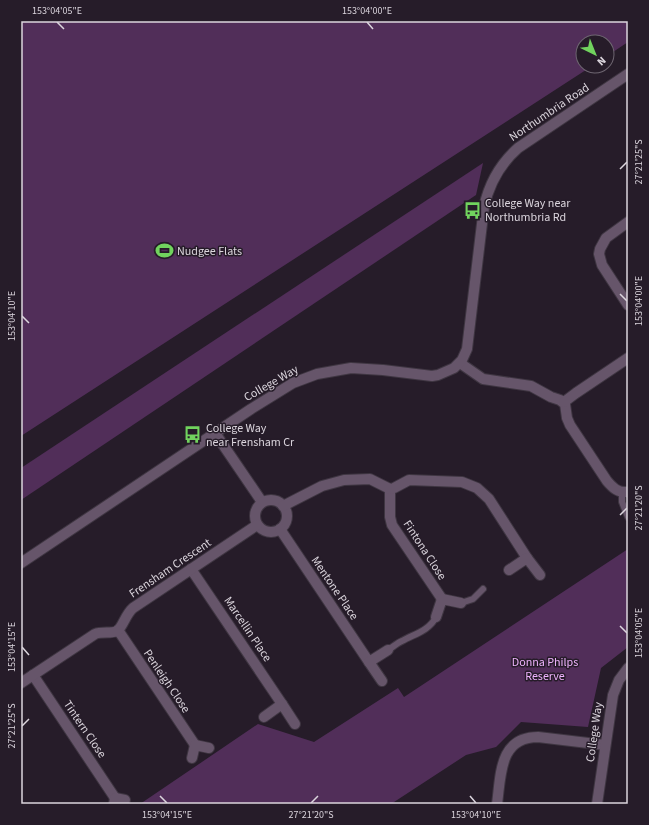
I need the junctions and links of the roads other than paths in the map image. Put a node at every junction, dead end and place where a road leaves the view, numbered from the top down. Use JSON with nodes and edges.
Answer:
{"nodes":[{"id":1,"x":628,"y":74,"type":"edge"},
{"id":2,"x":628,"y":222,"type":"edge"},
{"id":3,"x":628,"y":305,"type":"edge"},
{"id":4,"x":628,"y":358,"type":"edge"},
{"id":5,"x":460,"y":363,"type":"junction"},
{"id":6,"x":564,"y":402,"type":"junction"},
{"id":7,"x":215,"y":433,"type":"junction"},
{"id":8,"x":390,"y":488,"type":"junction"},
{"id":9,"x":625,"y":492,"type":"edge"},
{"id":10,"x":262,"y":502,"type":"junction"},
{"id":11,"x":284,"y":506,"type":"junction"},
{"id":12,"x":628,"y":517,"type":"edge"},
{"id":13,"x":257,"y":525,"type":"junction"},
{"id":14,"x":280,"y":530,"type":"junction"},
{"id":15,"x":528,"y":558,"type":"junction"},
{"id":16,"x":21,"y":563,"type":"edge"},
{"id":17,"x":191,"y":569,"type":"junction"},
{"id":18,"x":509,"y":570,"type":"dead end"},
{"id":19,"x":540,"y":574,"type":"dead end"},
{"id":20,"x":483,"y":589,"type":"dead end"},
{"id":21,"x":442,"y":599,"type":"junction"},
{"id":22,"x":461,"y":603,"type":"joint"},
{"id":23,"x":436,"y":618,"type":"joint"},
{"id":24,"x":118,"y":630,"type":"junction"},
{"id":25,"x":388,"y":650,"type":"joint"},
{"id":26,"x":369,"y":662,"type":"junction"},
{"id":27,"x":628,"y":668,"type":"edge"},
{"id":28,"x":33,"y":675,"type":"junction"},
{"id":29,"x":382,"y":681,"type":"dead end"},
{"id":30,"x":21,"y":683,"type":"edge"},
{"id":31,"x":282,"y":704,"type":"junction"},
{"id":32,"x":264,"y":717,"type":"dead end"},
{"id":33,"x":295,"y":724,"type":"dead end"},
{"id":34,"x":605,"y":745,"type":"junction"},
{"id":35,"x":195,"y":746,"type":"junction"},
{"id":36,"x":210,"y":748,"type":"dead end"},
{"id":37,"x":192,"y":758,"type":"dead end"},
{"id":38,"x":118,"y":801,"type":"edge"},
{"id":39,"x":497,"y":804,"type":"edge"},
{"id":40,"x":597,"y":804,"type":"edge"}],
"edges":[{"from":1,"to":5,"type":"street","name":"Northumbria Road"},
{"from":2,"to":3,"type":"street"},
{"from":4,"to":6,"type":"street"},
{"from":5,"to":6,"type":"street"},
{"from":5,"to":7,"type":"street","name":"College Way"},
{"from":6,"to":9,"type":"street"},
{"from":7,"to":10,"type":"street"},
{"from":7,"to":16,"type":"street","name":"College Way"},
{"from":8,"to":11,"type":"street"},
{"from":8,"to":15,"type":"street"},
{"from":8,"to":21,"type":"street","name":"Fintona Close"},
{"from":9,"to":12,"type":"lane"},
{"from":10,"to":11,"type":"street"},
{"from":10,"to":13,"type":"street"},
{"from":11,"to":14,"type":"street"},
{"from":13,"to":14,"type":"street"},
{"from":13,"to":17,"type":"street","name":"Frensham Crescent"},
{"from":14,"to":26,"type":"street","name":"Mentone Place"},
{"from":15,"to":18,"type":"street"},
{"from":15,"to":19,"type":"street"},
{"from":17,"to":24,"type":"street","name":"Frensham Crescent"},
{"from":17,"to":31,"type":"street","name":"Marcellin Place"},
{"from":20,"to":22,"type":"lane","name":"Fintona Close"},
{"from":21,"to":22,"type":"street","name":"Fintona Close"},
{"from":21,"to":23,"type":"street","name":"Fintona Close"},
{"from":23,"to":25,"type":"lane","name":"Fintona Close"},
{"from":24,"to":28,"type":"street"},
{"from":24,"to":35,"type":"street","name":"Penleigh Close"},
{"from":25,"to":26,"type":"street"},
{"from":26,"to":29,"type":"street","name":"Mentone Place"},
{"from":27,"to":34,"type":"street","name":"College Way"},
{"from":28,"to":30,"type":"street"},
{"from":28,"to":38,"type":"street","name":"Tintern Close"},
{"from":31,"to":32,"type":"street"},
{"from":31,"to":33,"type":"street","name":"Marcellin Place"},
{"from":34,"to":39,"type":"street"},
{"from":34,"to":40,"type":"street","name":"College Way"},
{"from":35,"to":36,"type":"street"},
{"from":35,"to":37,"type":"street"}]}
